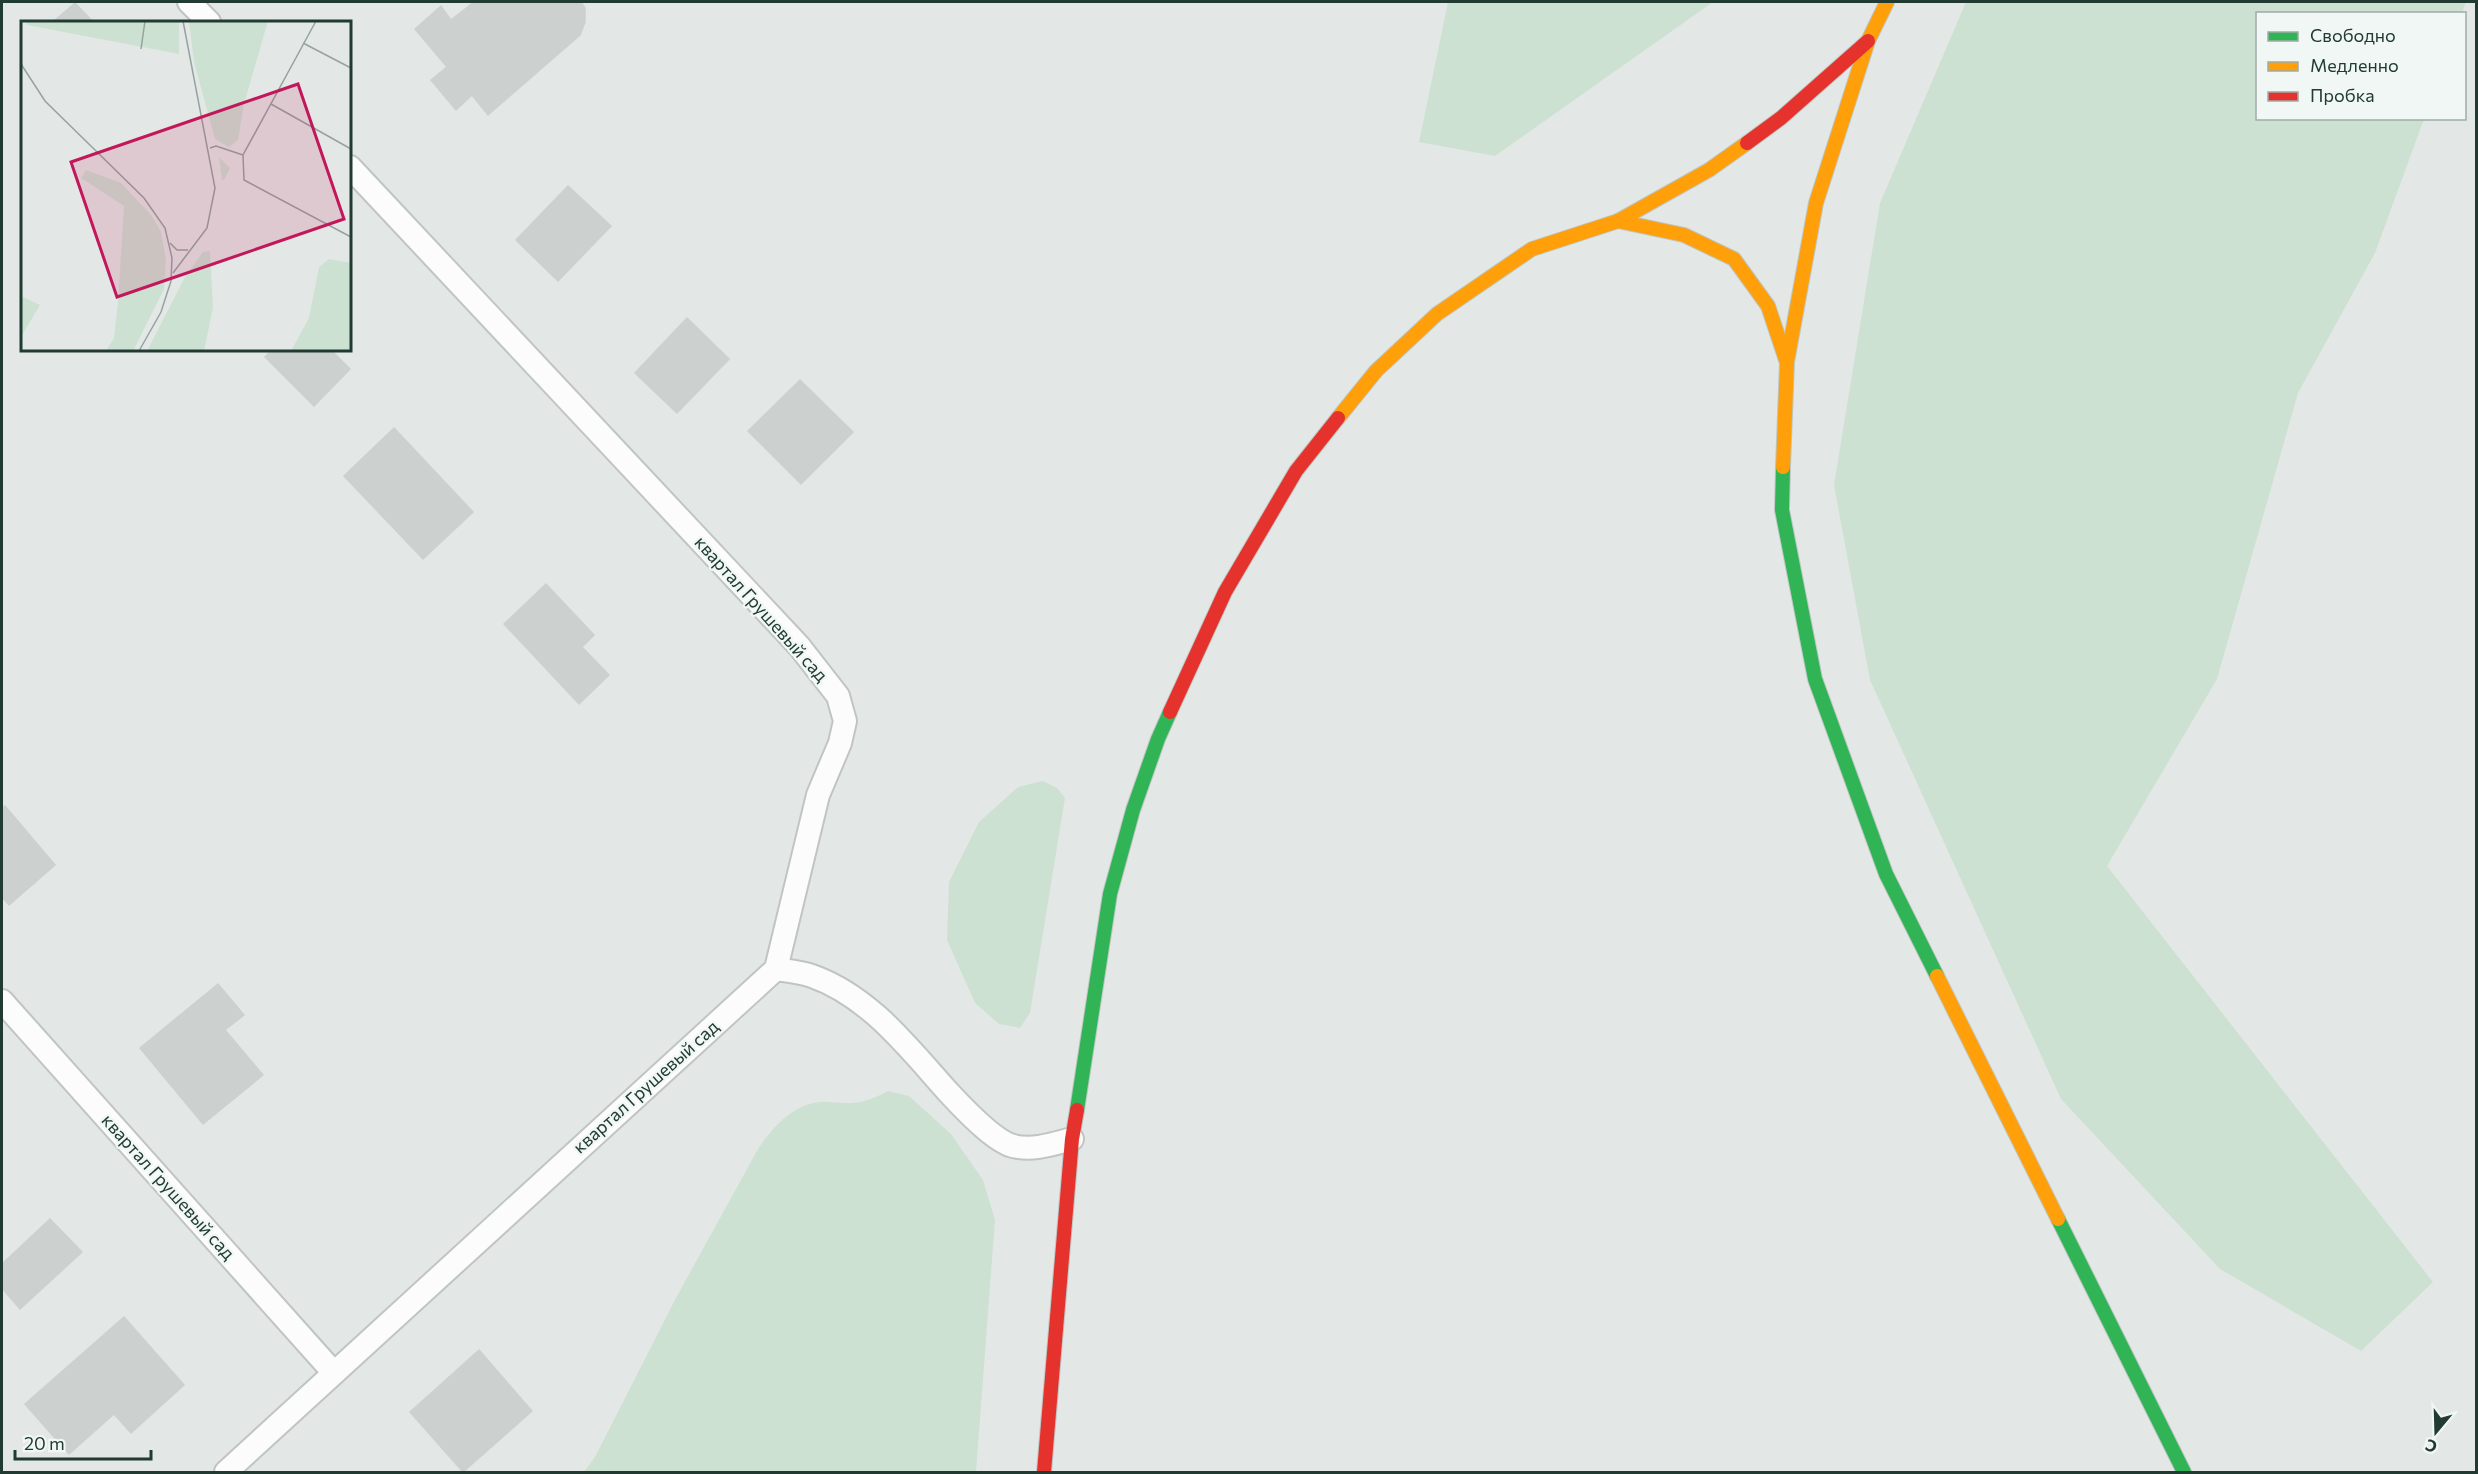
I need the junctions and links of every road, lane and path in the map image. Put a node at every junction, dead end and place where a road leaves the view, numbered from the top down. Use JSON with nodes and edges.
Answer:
{"nodes":[{"id":1,"x":189,"y":2,"type":"edge"},
{"id":2,"x":1887,"y":2,"type":"edge"},
{"id":3,"x":208,"y":21,"type":"edge"},
{"id":4,"x":1868,"y":41,"type":"junction"},
{"id":5,"x":351,"y":168,"type":"edge"},
{"id":6,"x":1618,"y":221,"type":"junction"},
{"id":7,"x":1787,"y":362,"type":"junction"},
{"id":8,"x":776,"y":969,"type":"junction"},
{"id":9,"x":2,"y":1001,"type":"edge"},
{"id":10,"x":1072,"y":1140,"type":"junction"},
{"id":11,"x":334,"y":1373,"type":"junction"},
{"id":12,"x":226,"y":1473,"type":"edge"},
{"id":13,"x":1044,"y":1473,"type":"edge"},
{"id":14,"x":2184,"y":1473,"type":"edge"}],
"edges":[{"from":1,"to":3,"type":"lane"},
{"from":2,"to":4,"type":"street"},
{"from":4,"to":6,"type":"street"},
{"from":4,"to":7,"type":"street"},
{"from":5,"to":8,"type":"lane","name":"квартал Грушевый сад"},
{"from":6,"to":7,"type":"street"},
{"from":6,"to":10,"type":"street"},
{"from":7,"to":14,"type":"street"},
{"from":8,"to":10,"type":"lane"},
{"from":8,"to":11,"type":"lane","name":"квартал Грушевый сад"},
{"from":9,"to":11,"type":"lane","name":"квартал Грушевый сад"},
{"from":10,"to":13,"type":"street"},
{"from":11,"to":12,"type":"lane","name":"квартал Грушевый сад"}]}
